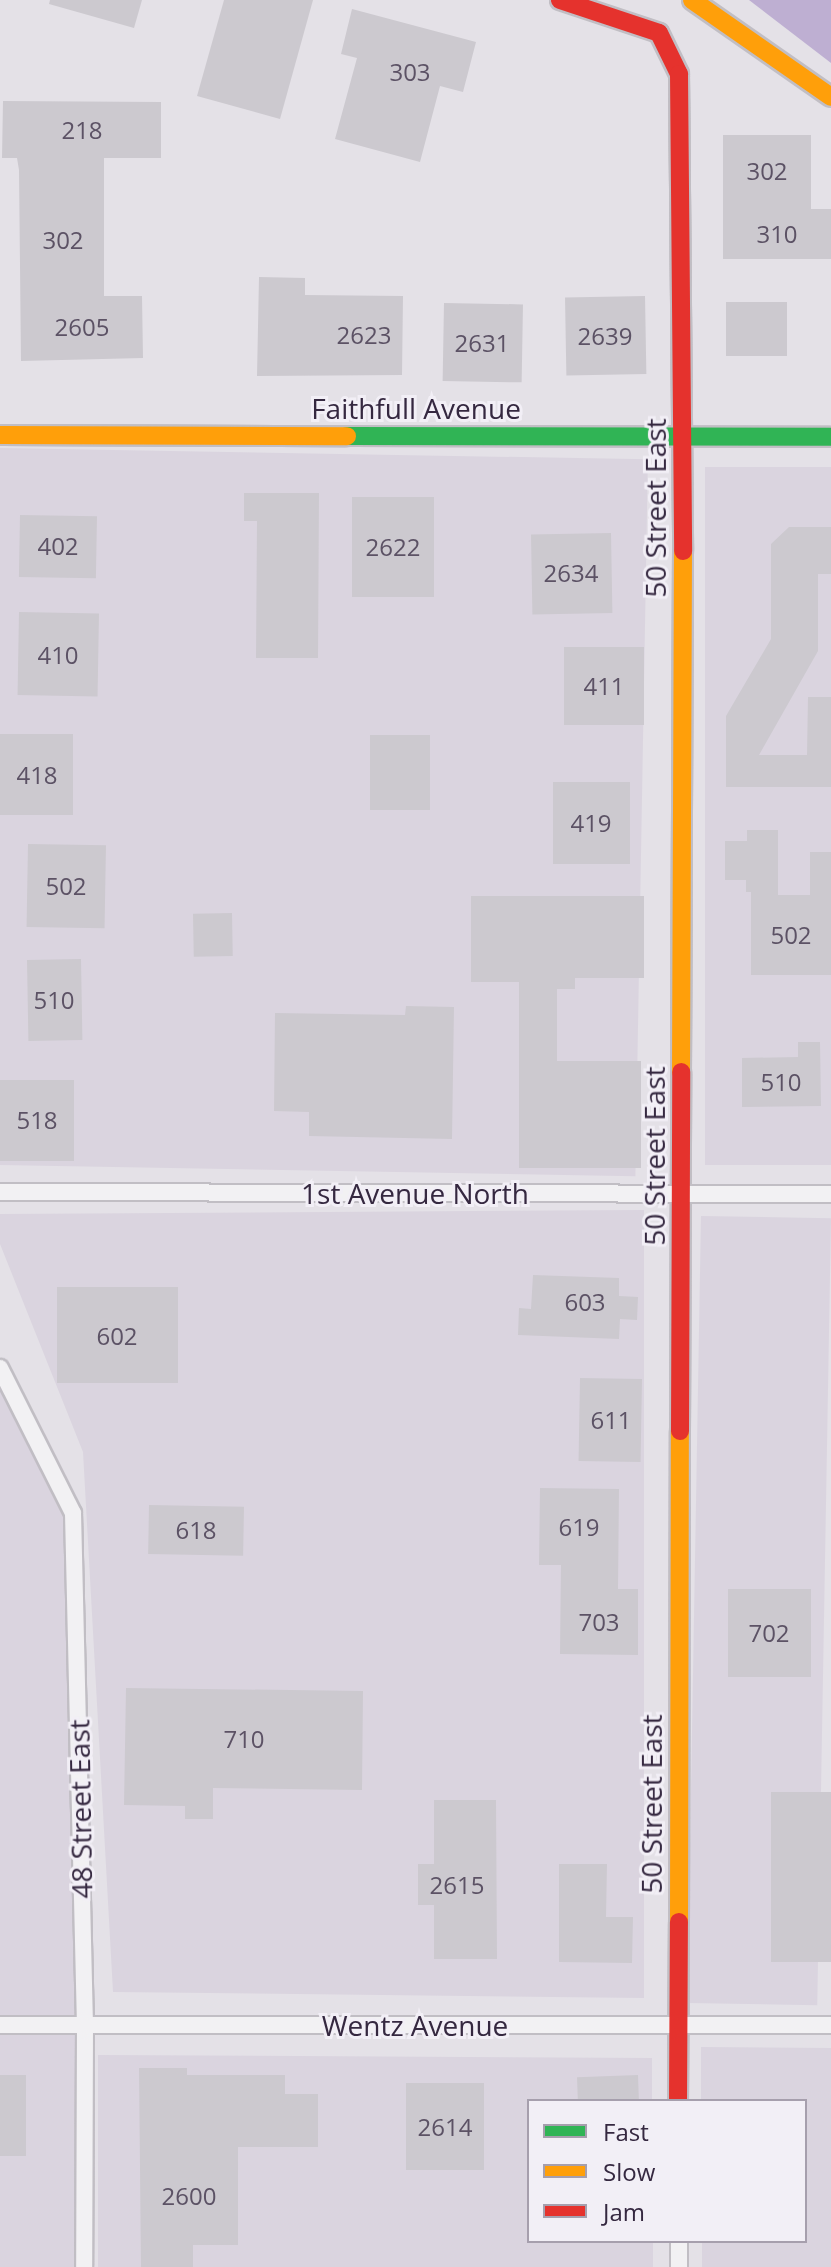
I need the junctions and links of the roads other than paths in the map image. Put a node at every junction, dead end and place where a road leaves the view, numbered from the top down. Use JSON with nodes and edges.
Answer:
{"nodes":[{"id":1,"x":560,"y":0,"type":"edge"},
{"id":2,"x":692,"y":0,"type":"edge"},
{"id":3,"x":831,"y":97,"type":"edge"},
{"id":4,"x":0,"y":435,"type":"edge"},
{"id":5,"x":683,"y":436,"type":"junction"},
{"id":6,"x":831,"y":437,"type":"edge"},
{"id":7,"x":0,"y":1192,"type":"edge"},
{"id":8,"x":683,"y":1193,"type":"junction"},
{"id":9,"x":831,"y":1194,"type":"edge"},
{"id":10,"x":0,"y":1368,"type":"edge"},
{"id":11,"x":0,"y":2025,"type":"edge"},
{"id":12,"x":678,"y":2025,"type":"junction"},
{"id":13,"x":831,"y":2025,"type":"edge"},
{"id":14,"x":85,"y":2026,"type":"junction"},
{"id":15,"x":678,"y":2099,"type":"edge"},
{"id":16,"x":679,"y":2243,"type":"edge"},
{"id":17,"x":84,"y":2267,"type":"edge"},
{"id":18,"x":679,"y":2267,"type":"edge"}],
"edges":[{"from":1,"to":5,"type":"main road","name":"50 Street East"},
{"from":2,"to":3,"type":"main road"},
{"from":4,"to":5,"type":"main road","name":"Faithfull Avenue"},
{"from":5,"to":6,"type":"main road","name":"Faithfull Avenue"},
{"from":5,"to":8,"type":"main road","name":"50 Street East"},
{"from":7,"to":8,"type":"street","name":"1st Avenue North"},
{"from":8,"to":9,"type":"street","name":"1st Avenue North"},
{"from":8,"to":12,"type":"main road","name":"50 Street East"},
{"from":10,"to":14,"type":"street","name":"48 Street East"},
{"from":11,"to":14,"type":"street","name":"Wentz Avenue"},
{"from":12,"to":13,"type":"street","name":"Wentz Avenue"},
{"from":12,"to":14,"type":"street","name":"Wentz Avenue"},
{"from":12,"to":15,"type":"main road","name":"50 Street East"},
{"from":14,"to":17,"type":"street","name":"48 Street East"},
{"from":16,"to":18,"type":"street"}]}
